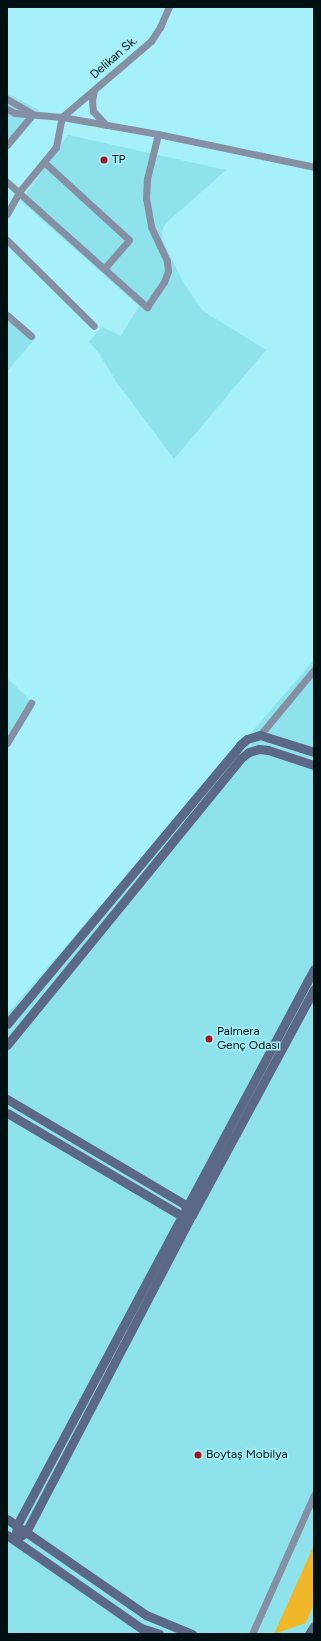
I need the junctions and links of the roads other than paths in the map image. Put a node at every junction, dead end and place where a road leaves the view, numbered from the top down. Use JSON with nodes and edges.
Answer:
{"nodes":[{"id":1,"x":168,"y":7,"type":"edge"},
{"id":2,"x":94,"y":90,"type":"junction"},
{"id":3,"x":7,"y":99,"type":"edge"},
{"id":4,"x":7,"y":108,"type":"edge"},
{"id":5,"x":33,"y":114,"type":"junction"},
{"id":6,"x":62,"y":117,"type":"junction"},
{"id":7,"x":106,"y":125,"type":"junction"},
{"id":8,"x":158,"y":134,"type":"junction"},
{"id":9,"x":7,"y":145,"type":"edge"},
{"id":10,"x":44,"y":162,"type":"junction"},
{"id":11,"x":314,"y":166,"type":"edge"},
{"id":12,"x":7,"y":182,"type":"edge"},
{"id":13,"x":18,"y":192,"type":"junction"},
{"id":14,"x":7,"y":214,"type":"edge"},
{"id":15,"x":7,"y":240,"type":"edge"},
{"id":16,"x":104,"y":268,"type":"junction"},
{"id":17,"x":7,"y":315,"type":"edge"},
{"id":18,"x":94,"y":326,"type":"dead end"},
{"id":19,"x":31,"y":336,"type":"dead end"},
{"id":20,"x":314,"y":670,"type":"edge"},
{"id":21,"x":31,"y":703,"type":"dead end"},
{"id":22,"x":260,"y":735,"type":"junction"},
{"id":23,"x":8,"y":739,"type":"edge"},
{"id":24,"x":314,"y":752,"type":"edge"},
{"id":25,"x":314,"y":765,"type":"edge"},
{"id":26,"x":314,"y":969,"type":"edge"},
{"id":27,"x":314,"y":989,"type":"edge"},
{"id":28,"x":7,"y":1024,"type":"edge"},
{"id":29,"x":7,"y":1045,"type":"edge"},
{"id":30,"x":7,"y":1099,"type":"edge"},
{"id":31,"x":7,"y":1113,"type":"edge"},
{"id":32,"x":190,"y":1210,"type":"junction"},
{"id":33,"x":182,"y":1216,"type":"junction"},
{"id":34,"x":314,"y":1495,"type":"edge"},
{"id":35,"x":7,"y":1519,"type":"edge"},
{"id":36,"x":17,"y":1526,"type":"junction"},
{"id":37,"x":26,"y":1532,"type":"junction"},
{"id":38,"x":7,"y":1535,"type":"edge"},
{"id":39,"x":15,"y":1540,"type":"junction"},
{"id":40,"x":314,"y":1626,"type":"edge"},
{"id":41,"x":159,"y":1634,"type":"edge"},
{"id":42,"x":192,"y":1634,"type":"edge"},
{"id":43,"x":252,"y":1634,"type":"edge"},
{"id":44,"x":309,"y":1634,"type":"edge"}],
"edges":[{"from":1,"to":2,"type":"street","name":"Delikan Sk."},
{"from":2,"to":6,"type":"street","name":"Delikan Sk."},
{"from":2,"to":7,"type":"street"},
{"from":3,"to":5,"type":"street"},
{"from":4,"to":5,"type":"street"},
{"from":5,"to":6,"type":"street"},
{"from":5,"to":9,"type":"street"},
{"from":6,"to":7,"type":"street"},
{"from":6,"to":10,"type":"street"},
{"from":7,"to":8,"type":"street"},
{"from":8,"to":11,"type":"street"},
{"from":8,"to":16,"type":"street"},
{"from":10,"to":13,"type":"street"},
{"from":10,"to":16,"type":"street"},
{"from":12,"to":13,"type":"street"},
{"from":13,"to":14,"type":"street"},
{"from":13,"to":16,"type":"street"},
{"from":15,"to":18,"type":"street"},
{"from":17,"to":19,"type":"street"},
{"from":20,"to":22,"type":"street"},
{"from":21,"to":23,"type":"street"},
{"from":22,"to":24,"type":"street"},
{"from":22,"to":28,"type":"street"},
{"from":25,"to":29,"type":"street"},
{"from":26,"to":32,"type":"street"},
{"from":27,"to":32,"type":"street"},
{"from":30,"to":32,"type":"street"},
{"from":31,"to":33,"type":"street"},
{"from":32,"to":33,"type":"street"},
{"from":32,"to":37,"type":"street"},
{"from":33,"to":36,"type":"street"},
{"from":34,"to":43,"type":"street"},
{"from":35,"to":36,"type":"street"},
{"from":36,"to":37,"type":"street"},
{"from":36,"to":39,"type":"street"},
{"from":37,"to":39,"type":"street"},
{"from":37,"to":42,"type":"street"},
{"from":38,"to":39,"type":"street"},
{"from":39,"to":41,"type":"street"},
{"from":40,"to":44,"type":"street"}]}
